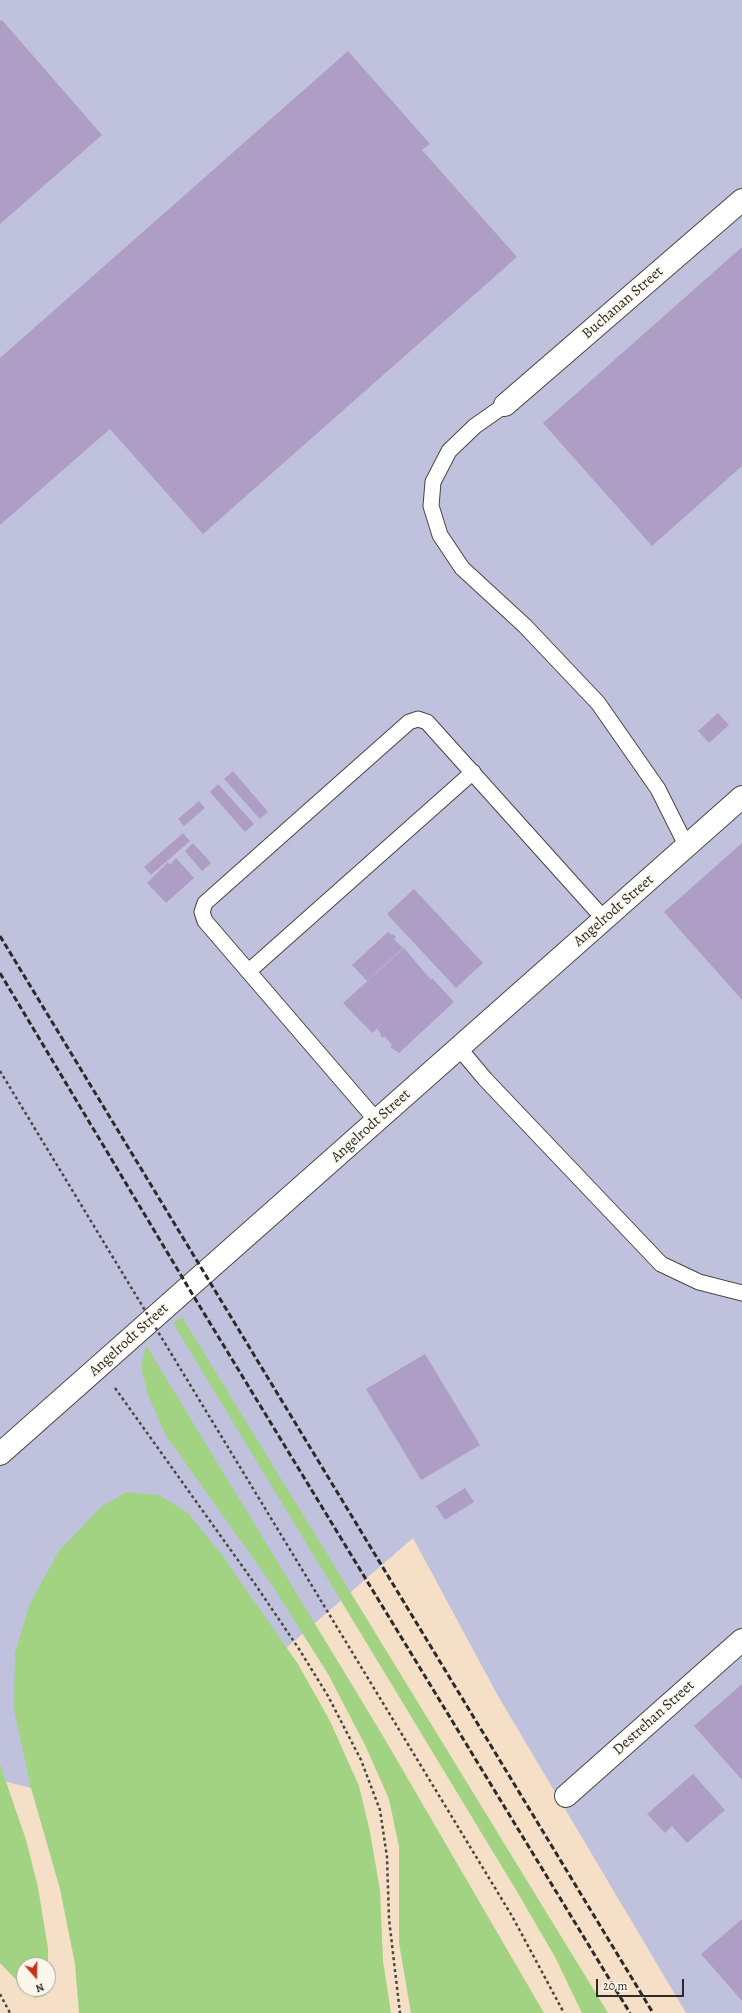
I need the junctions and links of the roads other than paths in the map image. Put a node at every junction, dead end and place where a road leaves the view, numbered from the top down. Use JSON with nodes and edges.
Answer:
{"nodes":[{"id":1,"x":742,"y":200,"type":"edge"},
{"id":2,"x":505,"y":405,"type":"joint"},
{"id":3,"x":473,"y":772,"type":"junction"},
{"id":4,"x":742,"y":797,"type":"edge"},
{"id":5,"x":687,"y":846,"type":"junction"},
{"id":6,"x":604,"y":920,"type":"junction"},
{"id":7,"x":249,"y":971,"type":"junction"},
{"id":8,"x":459,"y":1048,"type":"junction"},
{"id":9,"x":377,"y":1121,"type":"junction"},
{"id":10,"x":742,"y":1293,"type":"edge"},
{"id":11,"x":0,"y":1454,"type":"edge"},
{"id":12,"x":742,"y":1640,"type":"edge"},
{"id":13,"x":566,"y":1796,"type":"dead end"}],
"edges":[{"from":1,"to":2,"type":"street","name":"Buchanan Street"},
{"from":2,"to":5,"type":"lane"},
{"from":3,"to":6,"type":"lane"},
{"from":3,"to":7,"type":"lane"},
{"from":3,"to":7,"type":"lane"},
{"from":4,"to":5,"type":"street","name":"Angelrodt Street"},
{"from":5,"to":6,"type":"street","name":"Angelrodt Street"},
{"from":6,"to":8,"type":"street","name":"Angelrodt Street"},
{"from":7,"to":9,"type":"lane"},
{"from":8,"to":9,"type":"street","name":"Angelrodt Street"},
{"from":8,"to":10,"type":"lane"},
{"from":9,"to":11,"type":"street","name":"Angelrodt Street"},
{"from":12,"to":13,"type":"street","name":"Destrehan Street"}]}
